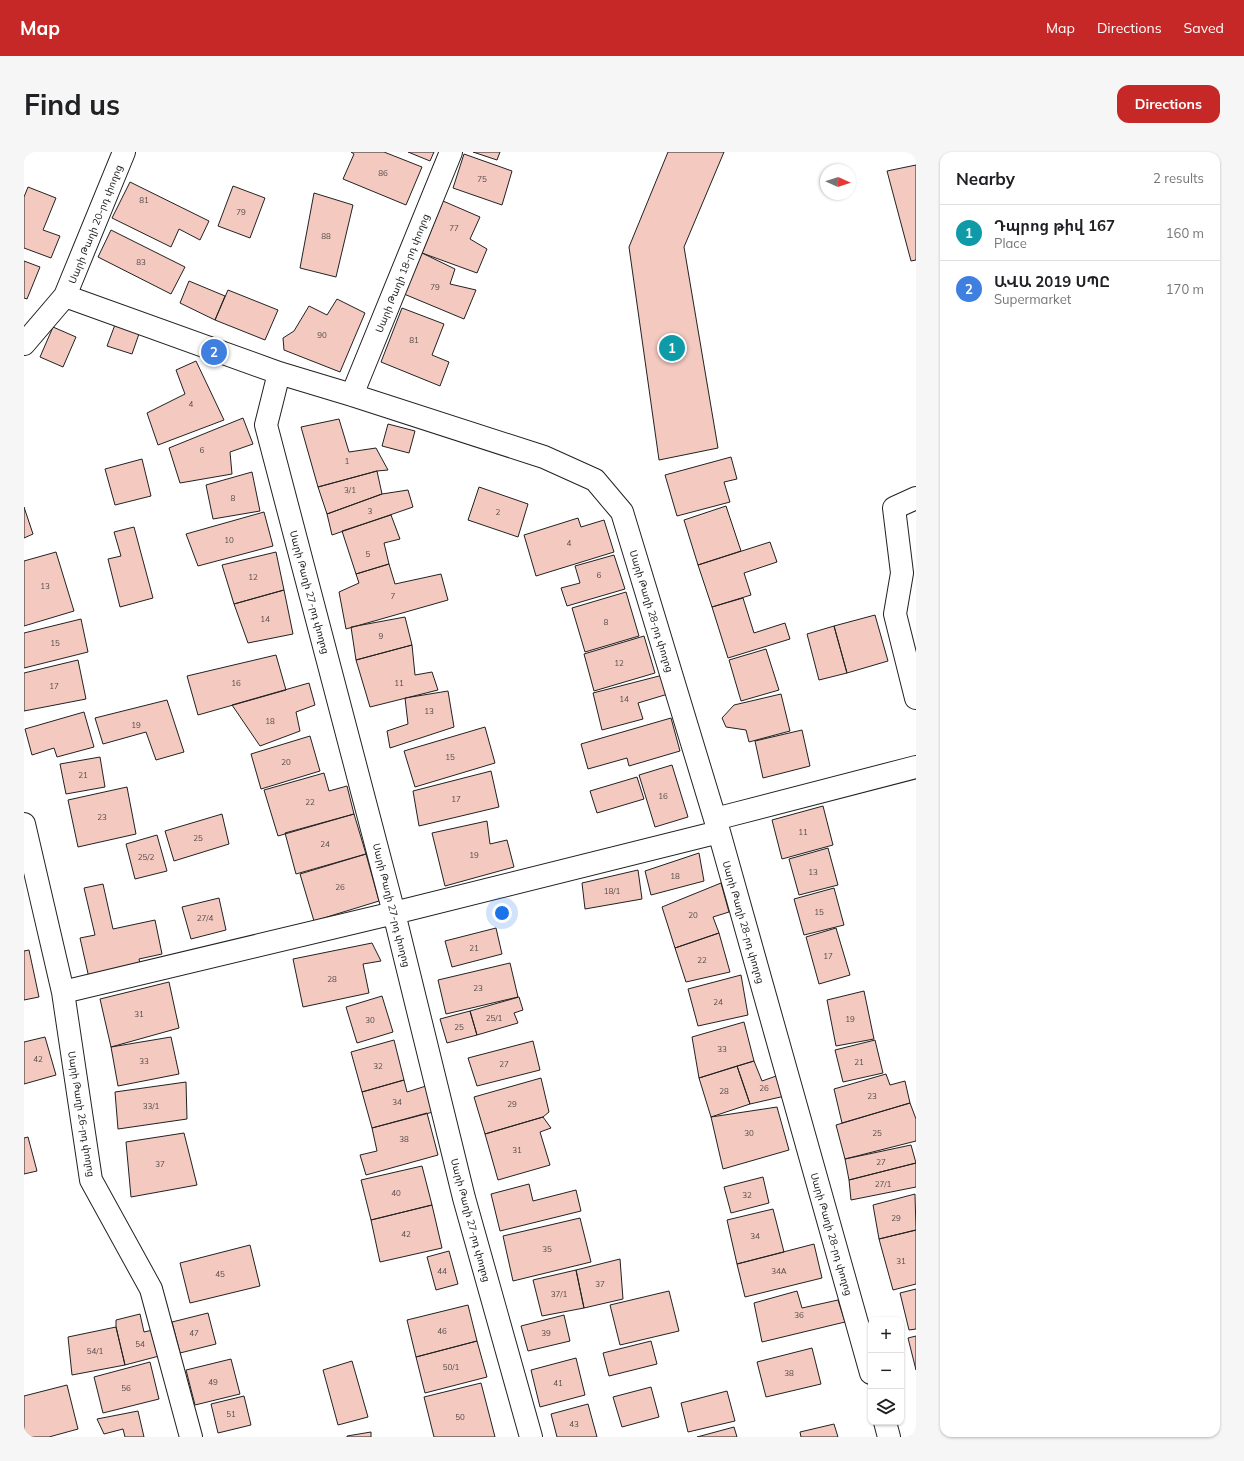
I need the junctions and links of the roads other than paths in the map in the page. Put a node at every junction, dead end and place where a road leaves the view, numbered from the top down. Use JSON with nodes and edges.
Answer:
{"nodes":[{"id":1,"x":124,"y":152,"type":"edge"},
{"id":2,"x":451,"y":152,"type":"edge"},
{"id":3,"x":66,"y":296,"type":"junction"},
{"id":4,"x":24,"y":344,"type":"edge"},
{"id":5,"x":279,"y":373,"type":"junction"},
{"id":6,"x":352,"y":395,"type":"junction"},
{"id":7,"x":916,"y":498,"type":"edge"},
{"id":8,"x":916,"y":698,"type":"edge"},
{"id":9,"x":916,"y":767,"type":"edge"},
{"id":10,"x":24,"y":824,"type":"edge"},
{"id":11,"x":717,"y":825,"type":"junction"},
{"id":12,"x":394,"y":913,"type":"junction"},
{"id":13,"x":63,"y":992,"type":"junction"},
{"id":14,"x":868,"y":1362,"type":"edge"},
{"id":15,"x":886,"y":1425,"type":"edge"},
{"id":16,"x":191,"y":1437,"type":"edge"},
{"id":17,"x":531,"y":1437,"type":"edge"},
{"id":18,"x":889,"y":1437,"type":"edge"}],
"edges":[{"from":1,"to":3,"type":"street","name":"Սարի Թաղի 20-րդ փողոց"},
{"from":2,"to":6,"type":"street","name":"Սարի Թաղի 18-րդ փողոց"},
{"from":3,"to":4,"type":"street"},
{"from":3,"to":5,"type":"street"},
{"from":5,"to":6,"type":"street"},
{"from":5,"to":12,"type":"street","name":"Սարի Թաղի 27-րդ փողոց"},
{"from":6,"to":11,"type":"street","name":"Սարի Թաղի 28-րդ փողոց"},
{"from":7,"to":8,"type":"street"},
{"from":9,"to":11,"type":"street"},
{"from":10,"to":13,"type":"street","name":"Սարի Թաղի 26-րդ փողոց"},
{"from":11,"to":12,"type":"street"},
{"from":11,"to":14,"type":"street","name":"Սարի Թաղի 28-րդ փողոց"},
{"from":12,"to":13,"type":"street"},
{"from":12,"to":17,"type":"street","name":"Սարի Թաղի 27-րդ փողոց"},
{"from":13,"to":16,"type":"street","name":"Սարի Թաղի 26-րդ փողոց"},
{"from":15,"to":18,"type":"street"}]}
